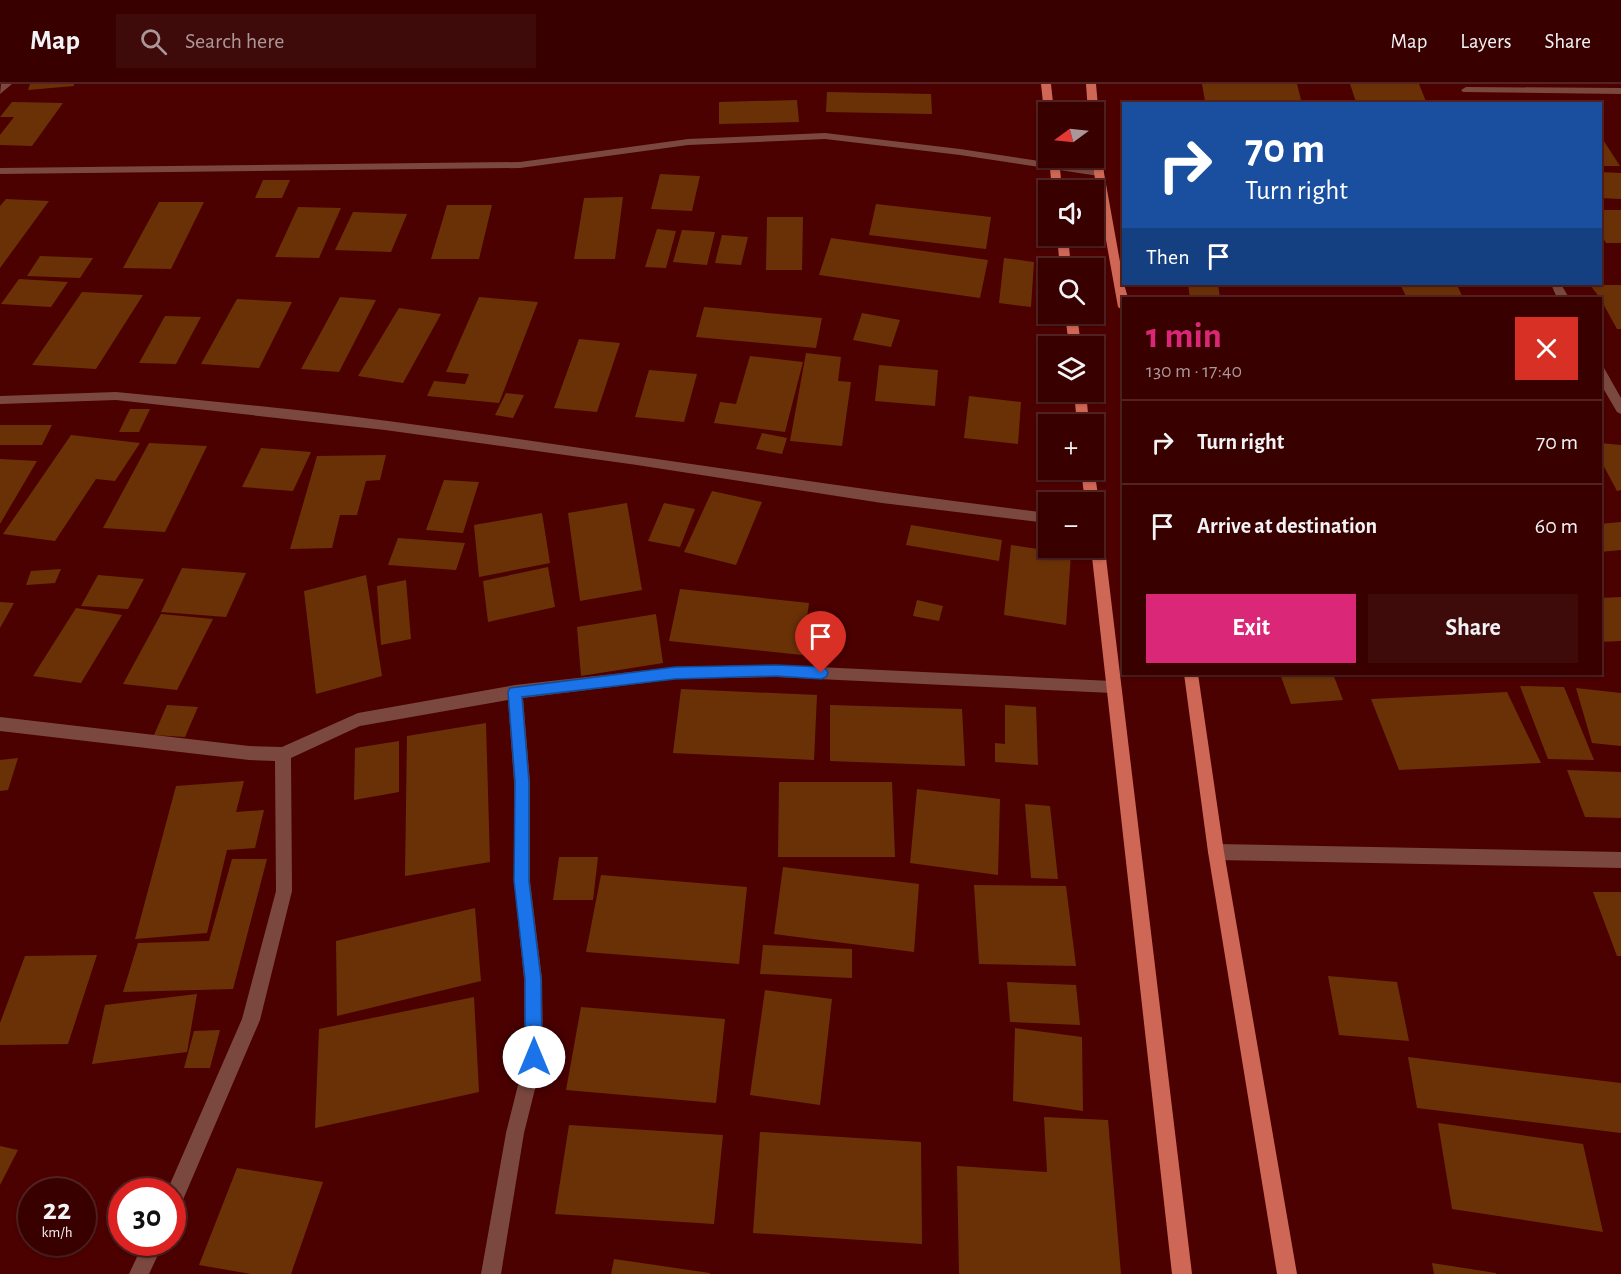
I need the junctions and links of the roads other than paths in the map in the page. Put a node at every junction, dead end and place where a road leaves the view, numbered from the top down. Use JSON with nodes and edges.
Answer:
{"nodes":[{"id":1,"x":7,"y":84,"type":"edge"},
{"id":2,"x":1046,"y":84,"type":"edge"},
{"id":3,"x":1091,"y":84,"type":"edge"},
{"id":4,"x":1465,"y":87,"type":"edge"},
{"id":5,"x":0,"y":91,"type":"edge"},
{"id":6,"x":1621,"y":91,"type":"edge"},
{"id":7,"x":1048,"y":102,"type":"edge"},
{"id":8,"x":1092,"y":102,"type":"edge"},
{"id":9,"x":1472,"y":102,"type":"edge"},
{"id":10,"x":1038,"y":159,"type":"edge"},
{"id":11,"x":1080,"y":168,"type":"edge"},
{"id":12,"x":1098,"y":168,"type":"edge"},
{"id":13,"x":0,"y":171,"type":"edge"},
{"id":14,"x":1099,"y":173,"type":"junction"},
{"id":15,"x":1122,"y":297,"type":"edge"},
{"id":16,"x":1602,"y":375,"type":"edge"},
{"id":17,"x":0,"y":400,"type":"edge"},
{"id":18,"x":1621,"y":409,"type":"edge"},
{"id":19,"x":1038,"y":517,"type":"edge"},
{"id":20,"x":1098,"y":558,"type":"edge"},
{"id":21,"x":1191,"y":675,"type":"edge"},
{"id":22,"x":1112,"y":687,"type":"junction"},
{"id":23,"x":515,"y":692,"type":"junction"},
{"id":24,"x":0,"y":724,"type":"edge"},
{"id":25,"x":283,"y":754,"type":"junction"},
{"id":26,"x":1216,"y":852,"type":"junction"},
{"id":27,"x":1621,"y":860,"type":"edge"},
{"id":28,"x":182,"y":1178,"type":"edge"},
{"id":29,"x":147,"y":1256,"type":"edge"},
{"id":30,"x":139,"y":1274,"type":"edge"},
{"id":31,"x":491,"y":1274,"type":"edge"},
{"id":32,"x":1182,"y":1274,"type":"edge"},
{"id":33,"x":1287,"y":1274,"type":"edge"}],
"edges":[{"from":1,"to":5,"type":"street"},
{"from":2,"to":7,"type":"main road"},
{"from":3,"to":8,"type":"main road"},
{"from":4,"to":6,"type":"street"},
{"from":4,"to":9,"type":"street"},
{"from":10,"to":13,"type":"street"},
{"from":11,"to":14,"type":"street"},
{"from":12,"to":14,"type":"main road"},
{"from":14,"to":15,"type":"main road"},
{"from":16,"to":18,"type":"street"},
{"from":17,"to":19,"type":"street"},
{"from":20,"to":22,"type":"main road"},
{"from":21,"to":26,"type":"main road"},
{"from":22,"to":23,"type":"street"},
{"from":22,"to":32,"type":"main road"},
{"from":23,"to":25,"type":"street"},
{"from":23,"to":31,"type":"street"},
{"from":24,"to":25,"type":"street"},
{"from":25,"to":28,"type":"street"},
{"from":26,"to":27,"type":"street"},
{"from":26,"to":33,"type":"main road"},
{"from":29,"to":30,"type":"street"}]}
